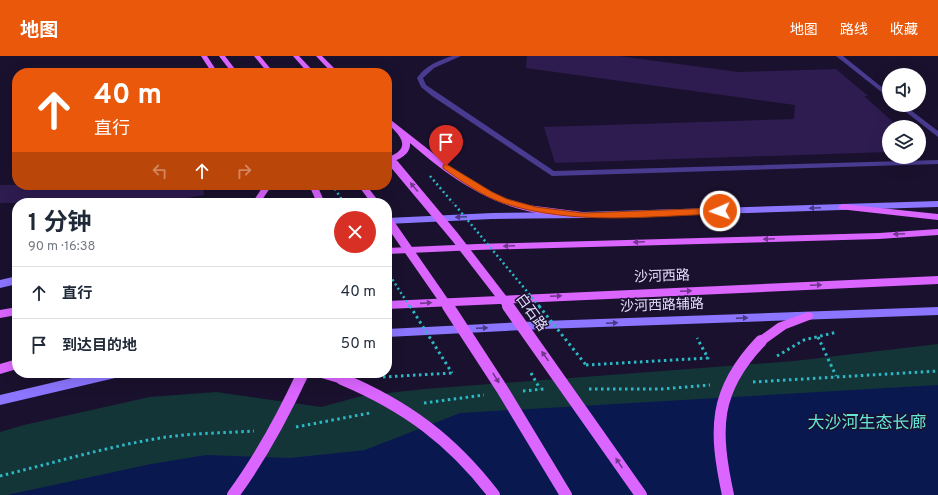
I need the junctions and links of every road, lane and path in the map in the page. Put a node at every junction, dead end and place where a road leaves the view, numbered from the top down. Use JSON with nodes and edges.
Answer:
{"nodes":[{"id":1,"x":204,"y":56,"type":"edge"},
{"id":2,"x":222,"y":56,"type":"edge"},
{"id":3,"x":257,"y":56,"type":"edge"},
{"id":4,"x":296,"y":56,"type":"edge"},
{"id":5,"x":319,"y":56,"type":"edge"},
{"id":6,"x":458,"y":56,"type":"edge"},
{"id":7,"x":839,"y":56,"type":"edge"},
{"id":8,"x":212,"y":68,"type":"edge"},
{"id":9,"x":231,"y":68,"type":"edge"},
{"id":10,"x":267,"y":68,"type":"edge"},
{"id":11,"x":307,"y":68,"type":"edge"},
{"id":12,"x":331,"y":68,"type":"edge"},
{"id":13,"x":882,"y":90,"type":"edge"},
{"id":14,"x":909,"y":112,"type":"edge"},
{"id":15,"x":392,"y":123,"type":"edge"},
{"id":16,"x":395,"y":126,"type":"junction"},
{"id":17,"x":938,"y":135,"type":"edge"},
{"id":18,"x":392,"y":159,"type":"edge"},
{"id":19,"x":392,"y":162,"type":"edge"},
{"id":20,"x":938,"y":162,"type":"edge"},
{"id":21,"x":366,"y":190,"type":"edge"},
{"id":22,"x":372,"y":198,"type":"edge"},
{"id":23,"x":938,"y":204,"type":"edge"},
{"id":24,"x":455,"y":205,"type":"dead end"},
{"id":25,"x":842,"y":207,"type":"junction"},
{"id":26,"x":583,"y":215,"type":"junction"},
{"id":27,"x":938,"y":217,"type":"edge"},
{"id":28,"x":392,"y":220,"type":"edge"},
{"id":29,"x":392,"y":227,"type":"edge"},
{"id":30,"x":938,"y":232,"type":"edge"},
{"id":31,"x":392,"y":251,"type":"edge"},
{"id":32,"x":392,"y":279,"type":"edge"},
{"id":33,"x":938,"y":280,"type":"edge"},
{"id":34,"x":12,"y":281,"type":"edge"},
{"id":35,"x":0,"y":284,"type":"edge"},
{"id":36,"x":392,"y":305,"type":"edge"},
{"id":37,"x":938,"y":311,"type":"edge"},
{"id":38,"x":12,"y":312,"type":"edge"},
{"id":39,"x":0,"y":314,"type":"edge"},
{"id":40,"x":808,"y":316,"type":"junction"},
{"id":41,"x":843,"y":332,"type":"dead end"},
{"id":42,"x":392,"y":334,"type":"edge"},
{"id":43,"x":818,"y":337,"type":"junction"},
{"id":44,"x":697,"y":338,"type":"dead end"},
{"id":45,"x":777,"y":356,"type":"dead end"},
{"id":46,"x":12,"y":365,"type":"edge"},
{"id":47,"x":0,"y":369,"type":"edge"},
{"id":48,"x":392,"y":376,"type":"edge"},
{"id":49,"x":836,"y":376,"type":"dead end"},
{"id":50,"x":94,"y":378,"type":"edge"},
{"id":51,"x":301,"y":378,"type":"edge"},
{"id":52,"x":339,"y":378,"type":"edge"},
{"id":53,"x":0,"y":400,"type":"edge"},
{"id":54,"x":233,"y":495,"type":"edge"},
{"id":55,"x":494,"y":495,"type":"edge"},
{"id":56,"x":566,"y":495,"type":"edge"},
{"id":57,"x":641,"y":495,"type":"edge"},
{"id":58,"x":728,"y":495,"type":"edge"}],
"edges":[{"from":1,"to":8,"type":"main road"},
{"from":2,"to":9,"type":"main road"},
{"from":3,"to":10,"type":"main road"},
{"from":4,"to":11,"type":"main road"},
{"from":5,"to":12,"type":"main road"},
{"from":6,"to":20,"type":"lane"},
{"from":7,"to":13,"type":"lane"},
{"from":14,"to":17,"type":"lane"},
{"from":15,"to":16,"type":"main road"},
{"from":16,"to":18,"type":"main road"},
{"from":16,"to":26,"type":"main road"},
{"from":57,"to":19,"type":"main road","name":"白石路","one_way":true,"bridge":true},
{"from":21,"to":22,"type":"main road"},
{"from":23,"to":25,"type":"main road"},
{"from":24,"to":44,"type":"path","bridge":true},
{"from":25,"to":26,"type":"main road","one_way":true},
{"from":25,"to":27,"type":"main road"},
{"from":26,"to":28,"type":"main road","one_way":true},
{"from":29,"to":56,"type":"main road","one_way":true,"bridge":true},
{"from":30,"to":31,"type":"main road","one_way":true},
{"from":32,"to":48,"type":"path","bridge":true},
{"from":36,"to":33,"type":"main road","name":"沙河西路","one_way":true},
{"from":34,"to":35,"type":"main road"},
{"from":37,"to":40,"type":"main road","name":"沙河西路辅路"},
{"from":38,"to":39,"type":"main road"},
{"from":42,"to":40,"type":"main road","name":"沙河西路辅路","one_way":true},
{"from":40,"to":58,"type":"main road","bridge":true},
{"from":41,"to":43,"type":"path"},
{"from":43,"to":45,"type":"path"},
{"from":43,"to":49,"type":"path"},
{"from":46,"to":47,"type":"main road"},
{"from":50,"to":53,"type":"main road"},
{"from":51,"to":54,"type":"main road","bridge":true},
{"from":52,"to":55,"type":"main road","bridge":true}]}
